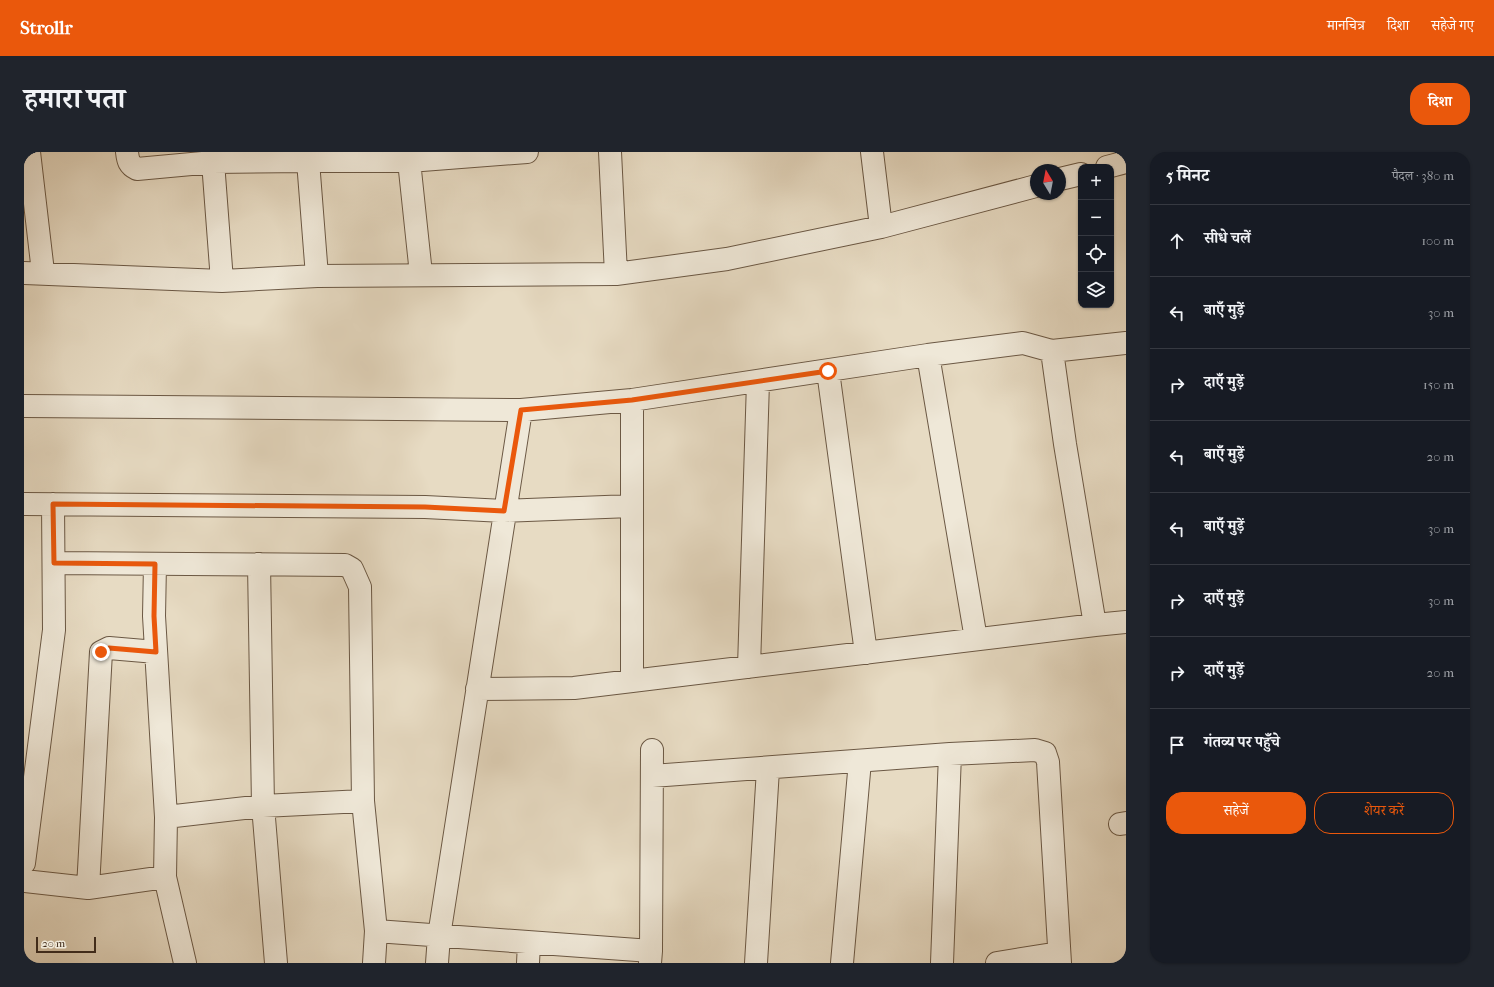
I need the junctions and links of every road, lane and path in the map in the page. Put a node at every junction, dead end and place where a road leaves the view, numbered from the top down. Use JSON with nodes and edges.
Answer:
{"nodes":[{"id":1,"x":29,"y":152,"type":"edge"},
{"id":2,"x":127,"y":152,"type":"edge"},
{"id":3,"x":528,"y":152,"type":"edge"},
{"id":4,"x":610,"y":152,"type":"edge"},
{"id":5,"x":872,"y":152,"type":"edge"},
{"id":6,"x":494,"y":153,"type":"edge"},
{"id":7,"x":213,"y":157,"type":"edge"},
{"id":8,"x":308,"y":161,"type":"junction"},
{"id":9,"x":409,"y":161,"type":"junction"},
{"id":10,"x":1126,"y":162,"type":"edge"},
{"id":11,"x":1114,"y":165,"type":"edge"},
{"id":12,"x":1078,"y":175,"type":"edge"},
{"id":13,"x":1066,"y":178,"type":"edge"},
{"id":14,"x":1030,"y":188,"type":"edge"},
{"id":15,"x":881,"y":227,"type":"junction"},
{"id":16,"x":34,"y":273,"type":"edge"},
{"id":17,"x":421,"y":274,"type":"junction"},
{"id":18,"x":616,"y":274,"type":"junction"},
{"id":19,"x":317,"y":276,"type":"junction"},
{"id":20,"x":222,"y":280,"type":"junction"},
{"id":21,"x":1126,"y":343,"type":"edge"},
{"id":22,"x":1052,"y":351,"type":"junction"},
{"id":23,"x":928,"y":355,"type":"junction"},
{"id":24,"x":828,"y":371,"type":"junction"},
{"id":25,"x":758,"y":382,"type":"junction"},
{"id":26,"x":632,"y":400,"type":"junction"},
{"id":27,"x":24,"y":406,"type":"edge"},
{"id":28,"x":521,"y":410,"type":"junction"},
{"id":29,"x":24,"y":504,"type":"edge"},
{"id":30,"x":53,"y":504,"type":"junction"},
{"id":31,"x":631,"y":506,"type":"junction"},
{"id":32,"x":504,"y":511,"type":"junction"},
{"id":33,"x":54,"y":563,"type":"junction"},
{"id":34,"x":155,"y":564,"type":"junction"},
{"id":35,"x":259,"y":564,"type":"junction"},
{"id":36,"x":1126,"y":622,"type":"edge"},
{"id":37,"x":1095,"y":625,"type":"junction"},
{"id":38,"x":976,"y":639,"type":"junction"},
{"id":39,"x":156,"y":652,"type":"junction"},
{"id":40,"x":866,"y":653,"type":"junction"},
{"id":41,"x":749,"y":667,"type":"junction"},
{"id":42,"x":632,"y":681,"type":"junction"},
{"id":43,"x":477,"y":689,"type":"junction"},
{"id":44,"x":652,"y":750,"type":"dead end"},
{"id":45,"x":950,"y":754,"type":"junction"},
{"id":46,"x":860,"y":761,"type":"junction"},
{"id":47,"x":768,"y":769,"type":"junction"},
{"id":48,"x":652,"y":776,"type":"junction"},
{"id":49,"x":363,"y":801,"type":"junction"},
{"id":50,"x":264,"y":806,"type":"junction"},
{"id":51,"x":166,"y":817,"type":"junction"},
{"id":52,"x":24,"y":863,"type":"edge"},
{"id":53,"x":165,"y":877,"type":"junction"},
{"id":54,"x":24,"y":881,"type":"edge"},
{"id":55,"x":88,"y":888,"type":"junction"},
{"id":56,"x":376,"y":931,"type":"junction"},
{"id":57,"x":438,"y":936,"type":"junction"},
{"id":58,"x":528,"y":953,"type":"edge"},
{"id":59,"x":650,"y":957,"type":"edge"},
{"id":60,"x":1059,"y":958,"type":"edge"},
{"id":61,"x":185,"y":963,"type":"edge"},
{"id":62,"x":276,"y":963,"type":"edge"},
{"id":63,"x":374,"y":963,"type":"edge"},
{"id":64,"x":437,"y":963,"type":"edge"},
{"id":65,"x":756,"y":963,"type":"edge"},
{"id":66,"x":842,"y":963,"type":"edge"},
{"id":67,"x":942,"y":963,"type":"edge"},
{"id":68,"x":997,"y":963,"type":"edge"}],
"edges":[{"from":1,"to":16,"type":"street"},
{"from":2,"to":7,"type":"street"},
{"from":3,"to":6,"type":"street"},
{"from":4,"to":18,"type":"street"},
{"from":5,"to":15,"type":"street"},
{"from":6,"to":9,"type":"street"},
{"from":7,"to":8,"type":"street"},
{"from":7,"to":20,"type":"street"},
{"from":8,"to":9,"type":"street"},
{"from":8,"to":19,"type":"street"},
{"from":9,"to":17,"type":"street"},
{"from":10,"to":11,"type":"street"},
{"from":12,"to":13,"type":"street"},
{"from":14,"to":15,"type":"street"},
{"from":15,"to":18,"type":"street"},
{"from":16,"to":20,"type":"street"},
{"from":17,"to":18,"type":"street"},
{"from":17,"to":19,"type":"street"},
{"from":19,"to":20,"type":"street"},
{"from":21,"to":22,"type":"street"},
{"from":22,"to":23,"type":"street"},
{"from":22,"to":37,"type":"street"},
{"from":23,"to":24,"type":"street"},
{"from":23,"to":38,"type":"street"},
{"from":24,"to":25,"type":"street"},
{"from":24,"to":40,"type":"street"},
{"from":25,"to":26,"type":"street"},
{"from":25,"to":41,"type":"street"},
{"from":26,"to":28,"type":"street"},
{"from":26,"to":31,"type":"street"},
{"from":27,"to":28,"type":"street"},
{"from":28,"to":32,"type":"street"},
{"from":29,"to":30,"type":"street"},
{"from":30,"to":32,"type":"street"},
{"from":30,"to":33,"type":"street"},
{"from":31,"to":32,"type":"street"},
{"from":31,"to":42,"type":"street"},
{"from":32,"to":43,"type":"street"},
{"from":33,"to":34,"type":"street"},
{"from":33,"to":52,"type":"street"},
{"from":34,"to":35,"type":"street"},
{"from":34,"to":39,"type":"street"},
{"from":35,"to":49,"type":"street"},
{"from":35,"to":50,"type":"street"},
{"from":36,"to":37,"type":"street"},
{"from":37,"to":38,"type":"street"},
{"from":38,"to":40,"type":"street"},
{"from":39,"to":51,"type":"street"},
{"from":39,"to":55,"type":"street"},
{"from":40,"to":41,"type":"street"},
{"from":41,"to":42,"type":"street"},
{"from":42,"to":43,"type":"street"},
{"from":43,"to":57,"type":"street"},
{"from":44,"to":48,"type":"street"},
{"from":45,"to":46,"type":"street"},
{"from":45,"to":60,"type":"street"},
{"from":45,"to":67,"type":"street"},
{"from":46,"to":47,"type":"street"},
{"from":46,"to":66,"type":"street"},
{"from":47,"to":48,"type":"street"},
{"from":47,"to":65,"type":"street"},
{"from":48,"to":59,"type":"street"},
{"from":49,"to":50,"type":"street"},
{"from":49,"to":56,"type":"street"},
{"from":50,"to":51,"type":"street"},
{"from":50,"to":62,"type":"street"},
{"from":51,"to":53,"type":"street"},
{"from":53,"to":55,"type":"street"},
{"from":53,"to":61,"type":"street"},
{"from":54,"to":55,"type":"street"},
{"from":56,"to":57,"type":"street"},
{"from":56,"to":63,"type":"street"},
{"from":57,"to":58,"type":"street"},
{"from":57,"to":64,"type":"street"},
{"from":58,"to":59,"type":"street"},
{"from":60,"to":68,"type":"street"}]}
